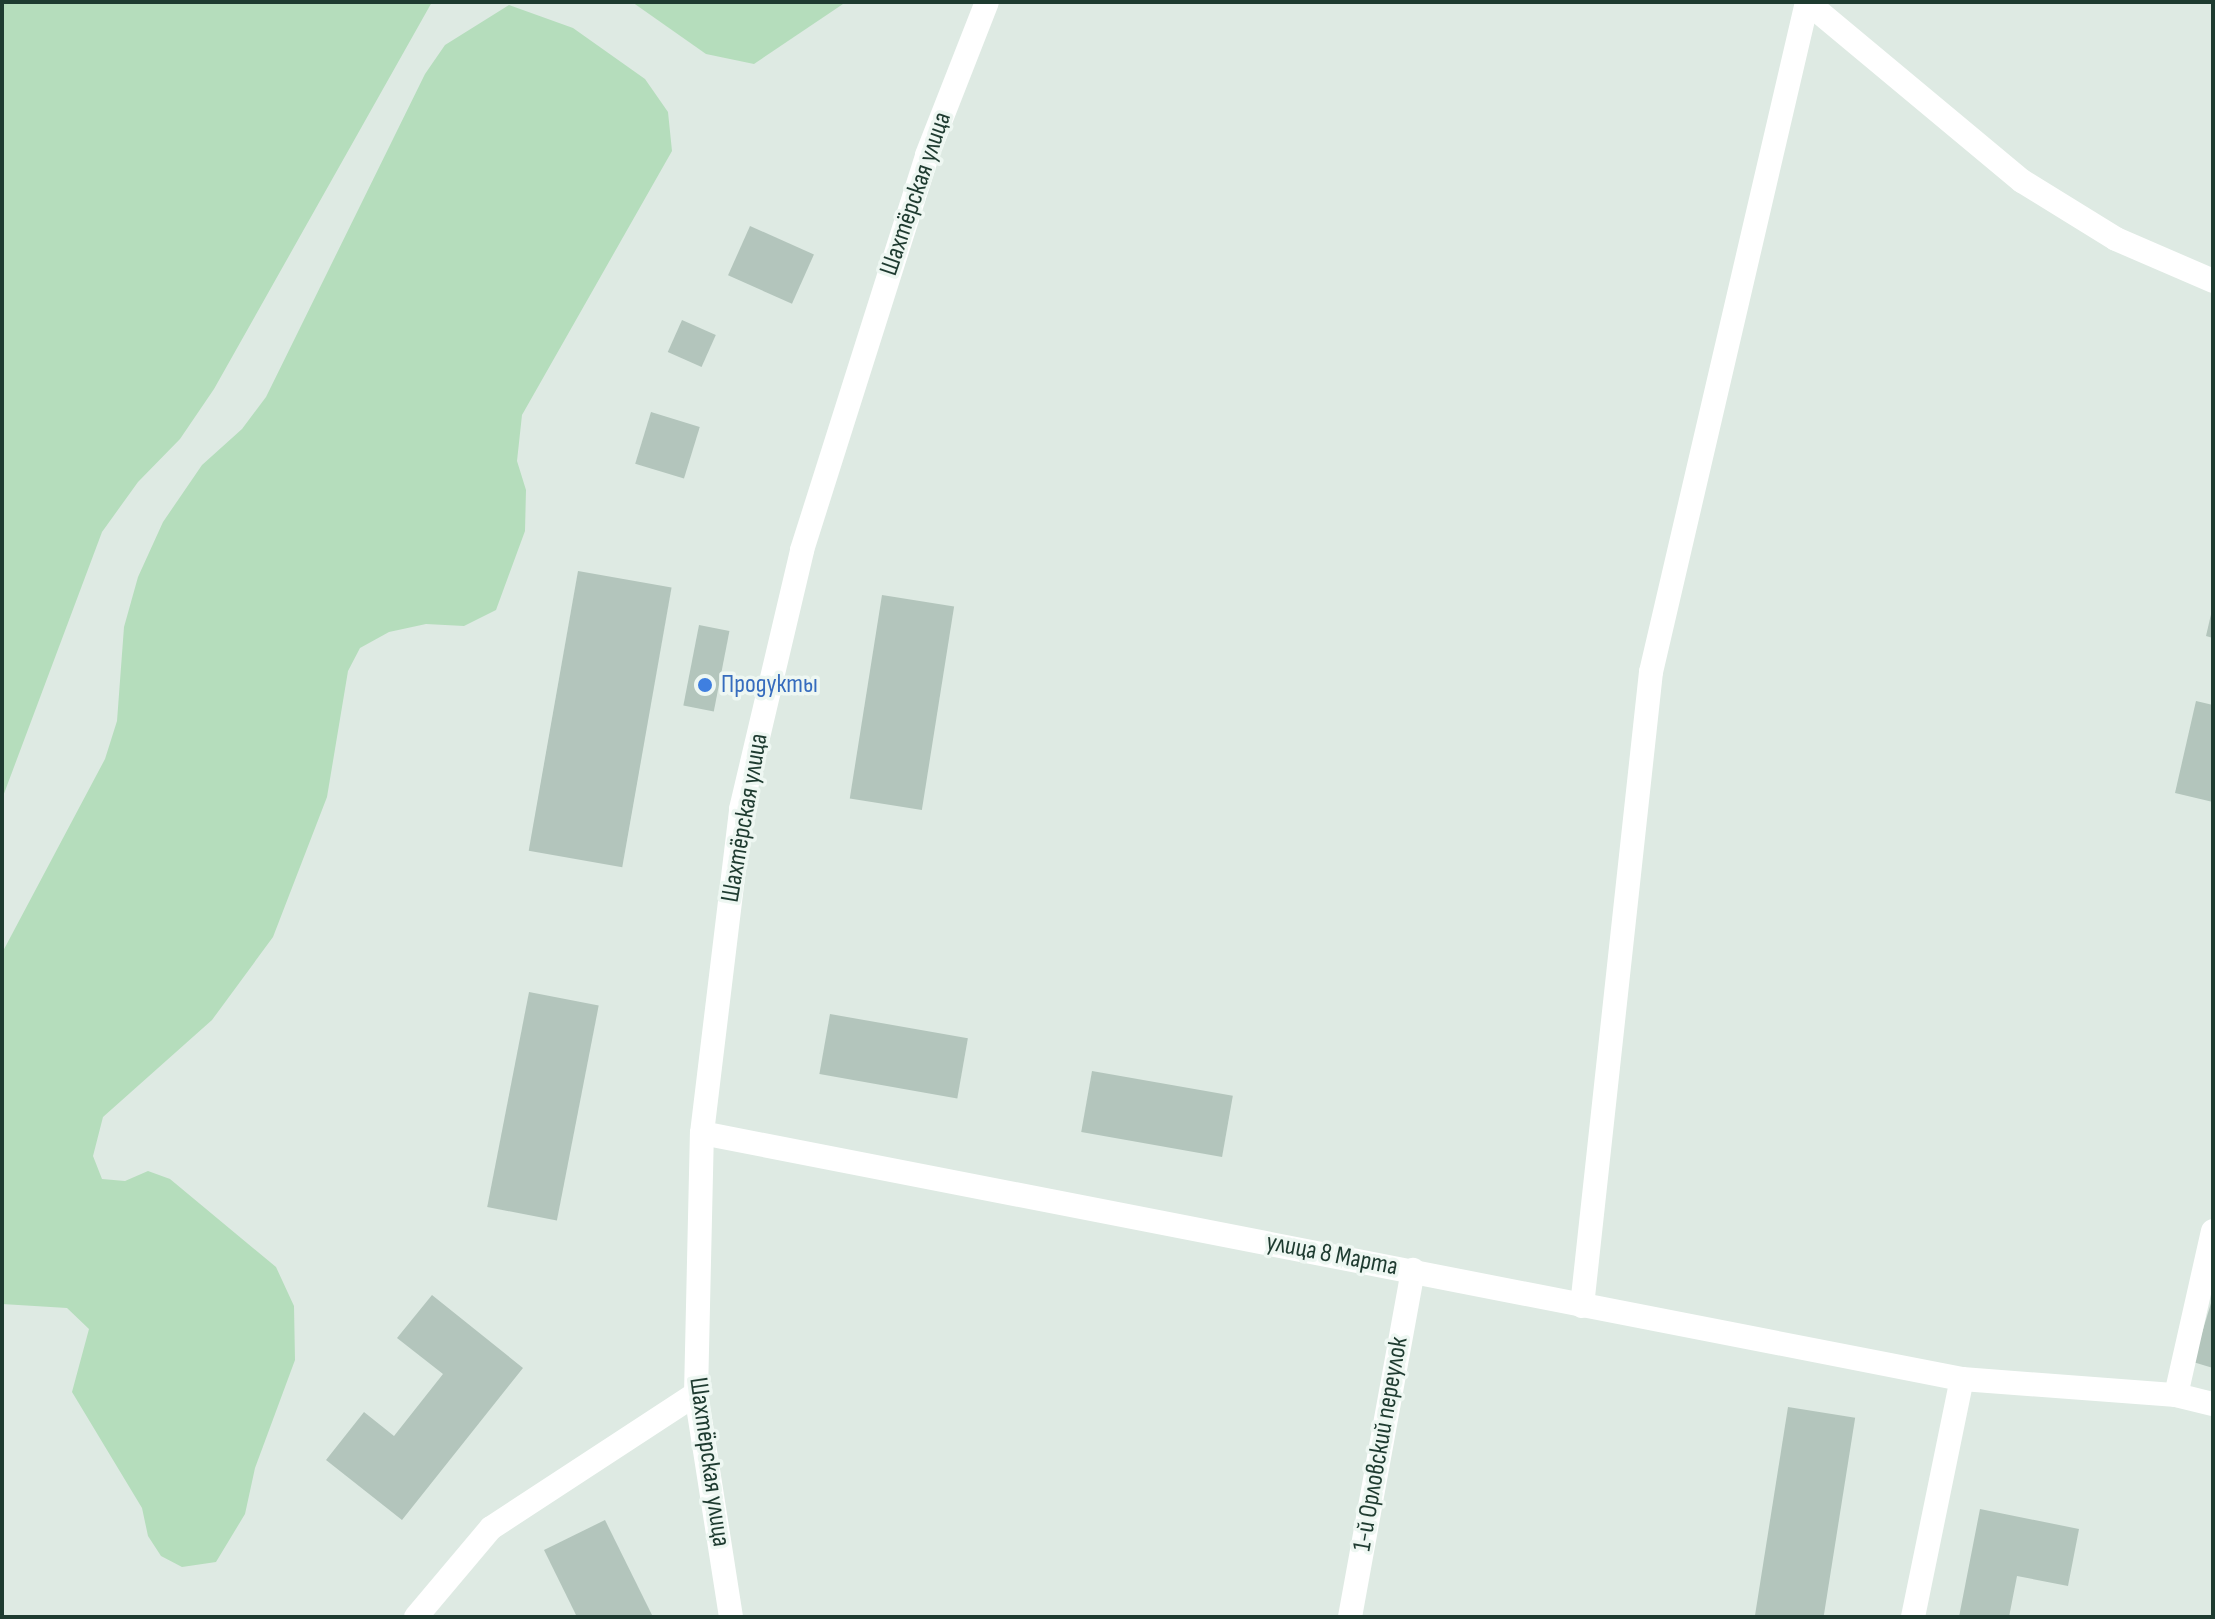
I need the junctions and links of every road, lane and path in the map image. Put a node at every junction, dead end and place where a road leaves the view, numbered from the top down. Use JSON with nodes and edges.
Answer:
{"nodes":[{"id":1,"x":987,"y":2,"type":"edge"},
{"id":2,"x":1807,"y":2,"type":"edge"},
{"id":3,"x":2213,"y":281,"type":"edge"},
{"id":4,"x":702,"y":1133,"type":"junction"},
{"id":5,"x":2213,"y":1231,"type":"edge"},
{"id":6,"x":1413,"y":1270,"type":"junction"},
{"id":7,"x":1582,"y":1306,"type":"junction"},
{"id":8,"x":1962,"y":1379,"type":"junction"},
{"id":9,"x":696,"y":1394,"type":"junction"},
{"id":10,"x":2176,"y":1395,"type":"junction"},
{"id":11,"x":2213,"y":1404,"type":"edge"},
{"id":12,"x":416,"y":1617,"type":"edge"},
{"id":13,"x":731,"y":1617,"type":"edge"},
{"id":14,"x":1350,"y":1617,"type":"edge"},
{"id":15,"x":1913,"y":1617,"type":"edge"}],
"edges":[{"from":1,"to":4,"type":"street","name":"Шахтёрская улица"},
{"from":2,"to":3,"type":"street"},
{"from":2,"to":7,"type":"street"},
{"from":4,"to":6,"type":"street","name":"улица 8 Марта"},
{"from":4,"to":9,"type":"street","name":"Шахтёрская улица"},
{"from":5,"to":10,"type":"street"},
{"from":6,"to":7,"type":"street","name":"улица 8 Марта"},
{"from":6,"to":14,"type":"street","name":"1-й Орловский переулок"},
{"from":7,"to":8,"type":"street","name":"улица 8 Марта"},
{"from":8,"to":10,"type":"street","name":"улица 8 Марта"},
{"from":8,"to":15,"type":"street"},
{"from":9,"to":12,"type":"street"},
{"from":9,"to":13,"type":"street","name":"Шахтёрская улица"},
{"from":10,"to":11,"type":"street","name":"улица 8 Марта"}]}
